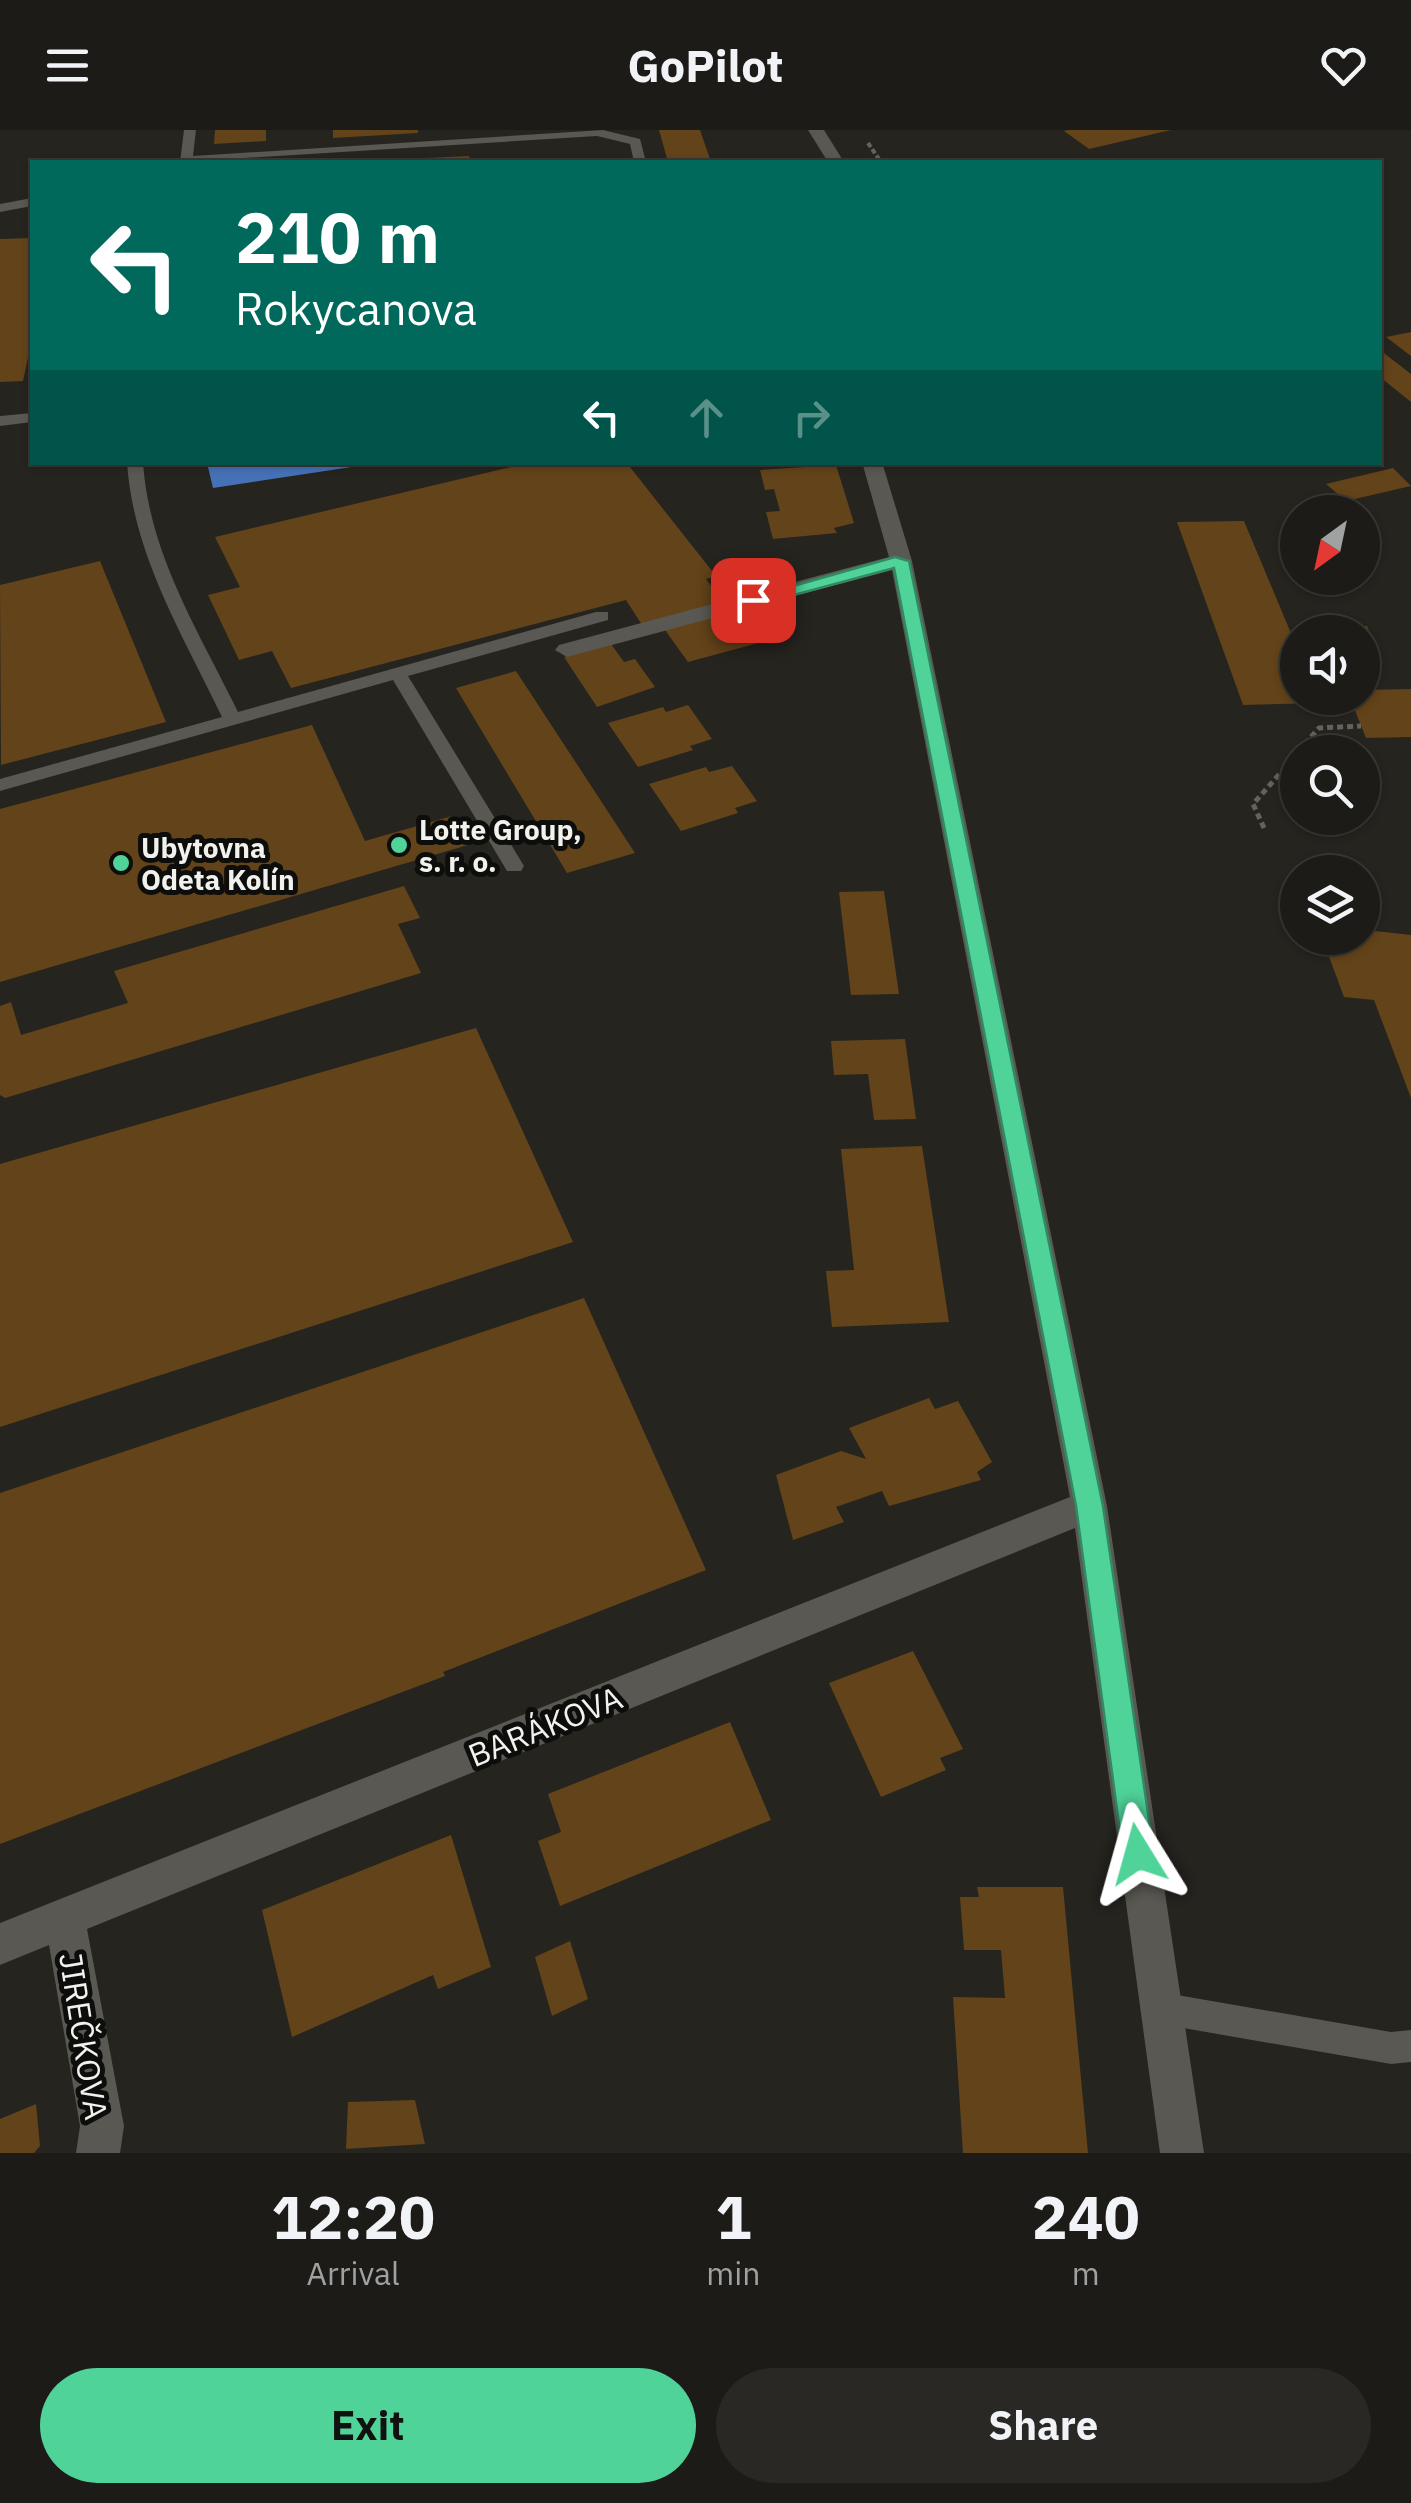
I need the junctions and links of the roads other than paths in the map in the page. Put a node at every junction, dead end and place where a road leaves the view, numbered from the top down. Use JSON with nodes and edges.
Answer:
{"nodes":[{"id":1,"x":190,"y":130,"type":"edge"},
{"id":2,"x":816,"y":130,"type":"edge"},
{"id":3,"x":187,"y":160,"type":"edge"},
{"id":4,"x":195,"y":160,"type":"edge"},
{"id":5,"x":640,"y":160,"type":"edge"},
{"id":6,"x":835,"y":160,"type":"edge"},
{"id":7,"x":30,"y":202,"type":"edge"},
{"id":8,"x":0,"y":208,"type":"edge"},
{"id":9,"x":30,"y":418,"type":"edge"},
{"id":10,"x":0,"y":421,"type":"edge"},
{"id":11,"x":135,"y":465,"type":"edge"},
{"id":12,"x":873,"y":465,"type":"edge"},
{"id":13,"x":901,"y":561,"type":"junction"},
{"id":14,"x":602,"y":616,"type":"dead end"},
{"id":15,"x":567,"y":650,"type":"dead end"},
{"id":16,"x":398,"y":674,"type":"junction"},
{"id":17,"x":233,"y":720,"type":"junction"},
{"id":18,"x":0,"y":785,"type":"edge"},
{"id":19,"x":514,"y":866,"type":"dead end"},
{"id":20,"x":1089,"y":1506,"type":"junction"},
{"id":21,"x":65,"y":1918,"type":"junction"},
{"id":22,"x":0,"y":1944,"type":"edge"},
{"id":23,"x":1160,"y":2008,"type":"junction"},
{"id":24,"x":1411,"y":2046,"type":"edge"},
{"id":25,"x":98,"y":2153,"type":"edge"},
{"id":26,"x":1182,"y":2153,"type":"edge"}],
"edges":[{"from":1,"to":3,"type":"lane"},
{"from":2,"to":6,"type":"street"},
{"from":4,"to":5,"type":"lane"},
{"from":7,"to":8,"type":"lane"},
{"from":9,"to":10,"type":"lane"},
{"from":11,"to":17,"type":"lane"},
{"from":12,"to":13,"type":"street"},
{"from":13,"to":15,"type":"street"},
{"from":13,"to":20,"type":"street"},
{"from":14,"to":16,"type":"lane"},
{"from":16,"to":17,"type":"lane"},
{"from":16,"to":19,"type":"lane"},
{"from":17,"to":18,"type":"lane"},
{"from":20,"to":21,"type":"street","name":"BARÁKOVA"},
{"from":20,"to":23,"type":"street"},
{"from":21,"to":22,"type":"street","name":"BARÁKOVA"},
{"from":21,"to":25,"type":"street","name":"JIREČKOVA"},
{"from":23,"to":24,"type":"lane"},
{"from":23,"to":26,"type":"street"}]}
